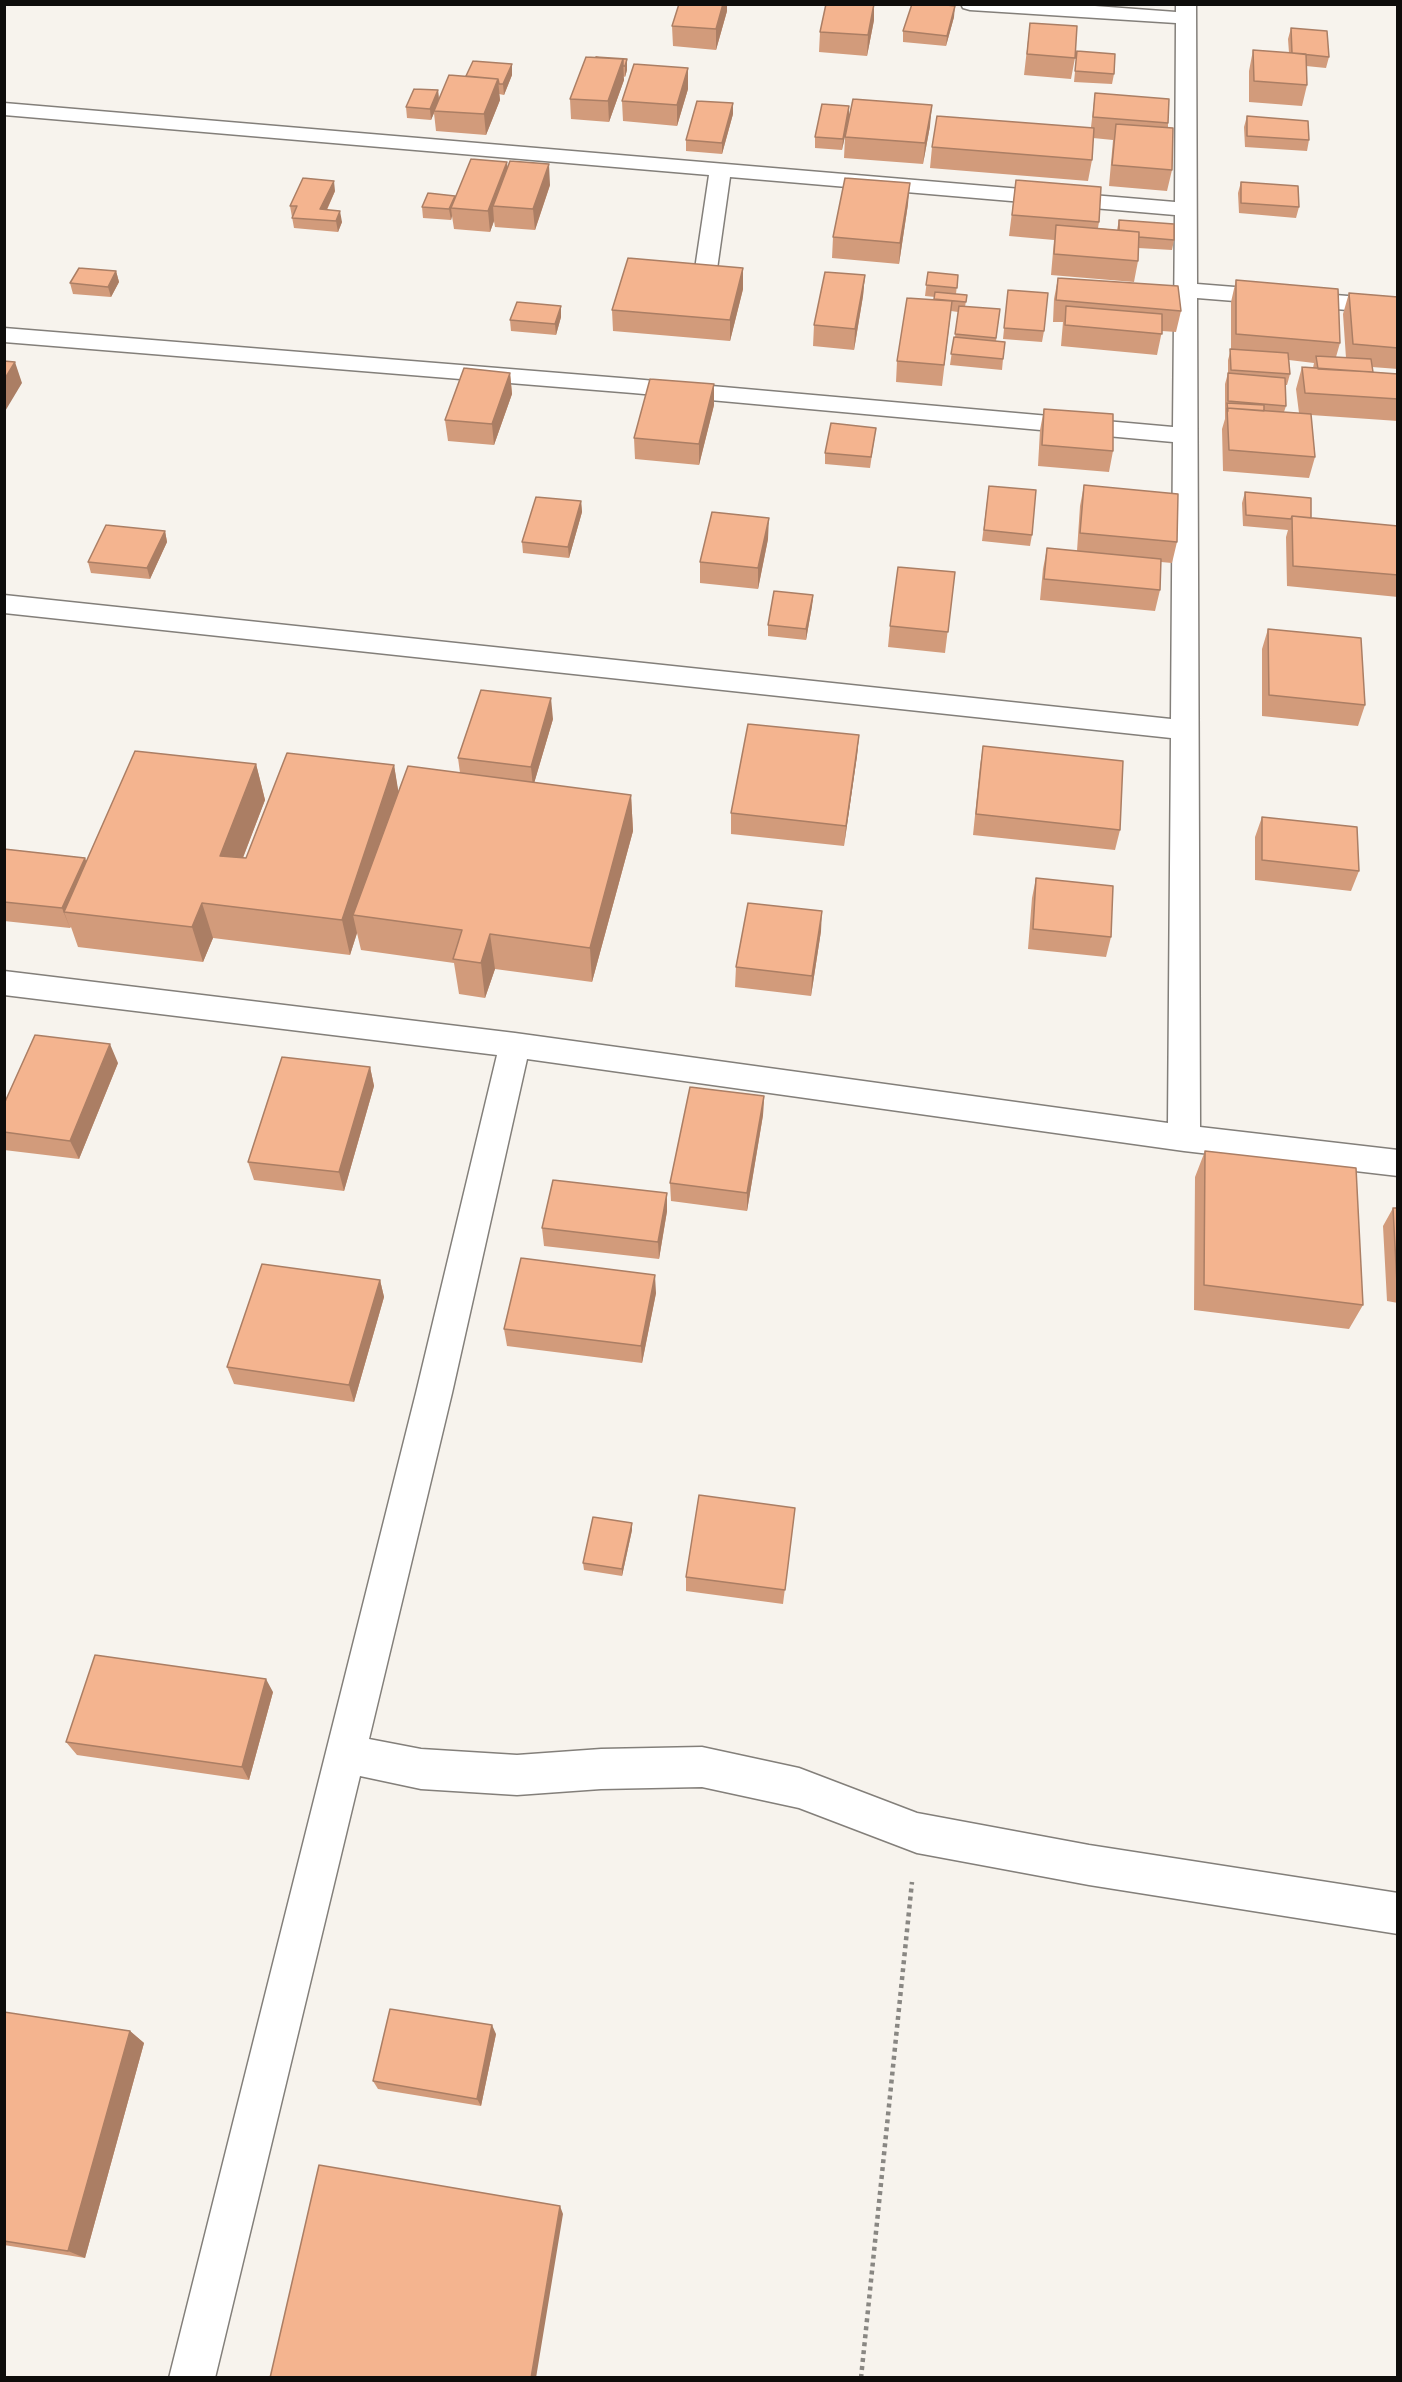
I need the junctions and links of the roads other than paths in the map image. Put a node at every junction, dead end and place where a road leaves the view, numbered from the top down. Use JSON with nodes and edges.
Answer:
{"nodes":[{"id":1,"x":970,"y":4,"type":"edge"},
{"id":2,"x":1185,"y":11,"type":"edge"},
{"id":3,"x":4,"y":109,"type":"edge"},
{"id":4,"x":720,"y":171,"type":"junction"},
{"id":5,"x":1185,"y":209,"type":"junction"},
{"id":6,"x":706,"y":269,"type":"edge"},
{"id":7,"x":1185,"y":290,"type":"junction"},
{"id":8,"x":1398,"y":307,"type":"edge"},
{"id":9,"x":4,"y":335,"type":"edge"},
{"id":10,"x":1185,"y":436,"type":"junction"},
{"id":11,"x":4,"y":604,"type":"edge"},
{"id":12,"x":1185,"y":730,"type":"junction"},
{"id":13,"x":4,"y":983,"type":"edge"},
{"id":14,"x":515,"y":1045,"type":"junction"},
{"id":15,"x":1184,"y":1138,"type":"junction"},
{"id":16,"x":1398,"y":1163,"type":"edge"},
{"id":17,"x":346,"y":1754,"type":"junction"},
{"id":18,"x":1398,"y":1914,"type":"edge"},
{"id":19,"x":192,"y":2378,"type":"edge"}],
"edges":[{"from":1,"to":2,"type":"street"},
{"from":2,"to":5,"type":"street"},
{"from":3,"to":4,"type":"street"},
{"from":4,"to":5,"type":"street"},
{"from":4,"to":6,"type":"street"},
{"from":5,"to":7,"type":"street"},
{"from":7,"to":8,"type":"street"},
{"from":7,"to":10,"type":"street"},
{"from":9,"to":10,"type":"street"},
{"from":10,"to":12,"type":"street"},
{"from":11,"to":12,"type":"street"},
{"from":12,"to":15,"type":"street"},
{"from":13,"to":14,"type":"street"},
{"from":14,"to":15,"type":"street"},
{"from":14,"to":17,"type":"street"},
{"from":15,"to":16,"type":"street"},
{"from":17,"to":18,"type":"street"},
{"from":17,"to":19,"type":"street"}]}
